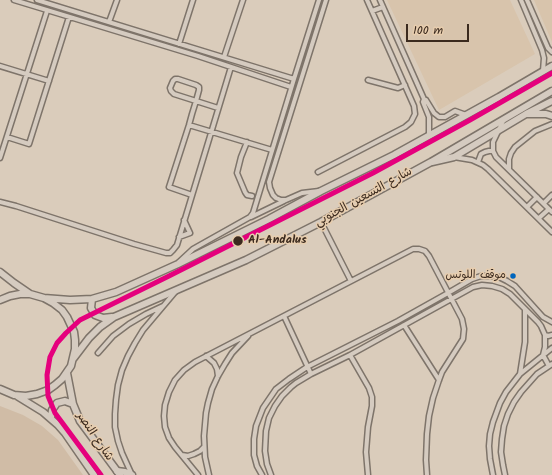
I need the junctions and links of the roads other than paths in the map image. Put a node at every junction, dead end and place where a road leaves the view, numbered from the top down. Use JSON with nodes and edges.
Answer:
{"nodes":[{"id":1,"x":14,"y":0,"type":"edge"},
{"id":2,"x":37,"y":0,"type":"edge"},
{"id":3,"x":116,"y":0,"type":"edge"},
{"id":4,"x":192,"y":0,"type":"edge"},
{"id":5,"x":242,"y":0,"type":"edge"},
{"id":6,"x":319,"y":0,"type":"edge"},
{"id":7,"x":326,"y":0,"type":"edge"},
{"id":8,"x":367,"y":0,"type":"edge"},
{"id":9,"x":380,"y":0,"type":"edge"},
{"id":10,"x":521,"y":0,"type":"edge"},
{"id":11,"x":527,"y":0,"type":"edge"},
{"id":12,"x":48,"y":2,"type":"edge"},
{"id":13,"x":384,"y":7,"type":"junction"},
{"id":14,"x":47,"y":10,"type":"junction"},
{"id":15,"x":372,"y":11,"type":"junction"},
{"id":16,"x":69,"y":17,"type":"junction"},
{"id":17,"x":93,"y":17,"type":"junction"},
{"id":18,"x":110,"y":22,"type":"junction"},
{"id":19,"x":91,"y":24,"type":"junction"},
{"id":20,"x":311,"y":26,"type":"junction"},
{"id":21,"x":317,"y":28,"type":"junction"},
{"id":22,"x":179,"y":44,"type":"junction"},
{"id":23,"x":200,"y":50,"type":"junction"},
{"id":24,"x":552,"y":52,"type":"edge"},
{"id":25,"x":198,"y":56,"type":"junction"},
{"id":26,"x":224,"y":57,"type":"junction"},
{"id":27,"x":0,"y":66,"type":"edge"},
{"id":28,"x":552,"y":66,"type":"edge"},
{"id":29,"x":231,"y":67,"type":"junction"},
{"id":30,"x":543,"y":72,"type":"junction"},
{"id":31,"x":27,"y":74,"type":"junction"},
{"id":32,"x":277,"y":74,"type":"junction"},
{"id":33,"x":294,"y":79,"type":"junction"},
{"id":34,"x":368,"y":80,"type":"dead end"},
{"id":35,"x":48,"y":81,"type":"junction"},
{"id":36,"x":274,"y":81,"type":"junction"},
{"id":37,"x":405,"y":85,"type":"junction"},
{"id":38,"x":292,"y":87,"type":"junction"},
{"id":39,"x":552,"y":91,"type":"edge"},
{"id":40,"x":424,"y":99,"type":"junction"},
{"id":41,"x":196,"y":101,"type":"junction"},
{"id":42,"x":552,"y":101,"type":"edge"},
{"id":43,"x":218,"y":108,"type":"junction"},
{"id":44,"x":526,"y":114,"type":"junction"},
{"id":45,"x":466,"y":115,"type":"junction"},
{"id":46,"x":552,"y":116,"type":"edge"},
{"id":47,"x":507,"y":117,"type":"junction"},
{"id":48,"x":552,"y":124,"type":"edge"},
{"id":49,"x":189,"y":125,"type":"junction"},
{"id":50,"x":211,"y":131,"type":"junction"},
{"id":51,"x":498,"y":131,"type":"junction"},
{"id":52,"x":428,"y":136,"type":"junction"},
{"id":53,"x":7,"y":137,"type":"junction"},
{"id":54,"x":247,"y":142,"type":"junction"},
{"id":55,"x":272,"y":150,"type":"junction"},
{"id":56,"x":493,"y":151,"type":"junction"},
{"id":57,"x":454,"y":157,"type":"junction"},
{"id":58,"x":0,"y":158,"type":"edge"},
{"id":59,"x":431,"y":162,"type":"junction"},
{"id":60,"x":478,"y":162,"type":"junction"},
{"id":61,"x":509,"y":170,"type":"junction"},
{"id":62,"x":318,"y":172,"type":"dead end"},
{"id":63,"x":265,"y":173,"type":"junction"},
{"id":64,"x":271,"y":175,"type":"junction"},
{"id":65,"x":321,"y":191,"type":"junction"},
{"id":66,"x":192,"y":195,"type":"junction"},
{"id":67,"x":552,"y":195,"type":"edge"},
{"id":68,"x":252,"y":196,"type":"dead end"},
{"id":69,"x":537,"y":197,"type":"junction"},
{"id":70,"x":286,"y":200,"type":"junction"},
{"id":71,"x":0,"y":202,"type":"edge"},
{"id":72,"x":544,"y":203,"type":"junction"},
{"id":73,"x":528,"y":207,"type":"junction"},
{"id":74,"x":551,"y":210,"type":"edge"},
{"id":75,"x":250,"y":217,"type":"junction"},
{"id":76,"x":539,"y":218,"type":"junction"},
{"id":77,"x":184,"y":220,"type":"junction"},
{"id":78,"x":321,"y":222,"type":"junction"},
{"id":79,"x":552,"y":232,"type":"edge"},
{"id":80,"x":179,"y":237,"type":"junction"},
{"id":81,"x":178,"y":264,"type":"junction"},
{"id":82,"x":0,"y":272,"type":"edge"},
{"id":83,"x":351,"y":281,"type":"junction"},
{"id":84,"x":177,"y":290,"type":"junction"},
{"id":85,"x":448,"y":293,"type":"junction"},
{"id":86,"x":30,"y":294,"type":"junction"},
{"id":87,"x":44,"y":298,"type":"junction"},
{"id":88,"x":92,"y":299,"type":"junction"},
{"id":89,"x":452,"y":299,"type":"junction"},
{"id":90,"x":0,"y":300,"type":"edge"},
{"id":91,"x":165,"y":305,"type":"junction"},
{"id":92,"x":525,"y":309,"type":"junction"},
{"id":93,"x":284,"y":316,"type":"junction"},
{"id":94,"x":114,"y":317,"type":"junction"},
{"id":95,"x":404,"y":317,"type":"junction"},
{"id":96,"x":398,"y":321,"type":"junction"},
{"id":97,"x":552,"y":322,"type":"edge"},
{"id":98,"x":404,"y":326,"type":"junction"},
{"id":99,"x":251,"y":333,"type":"junction"},
{"id":100,"x":546,"y":335,"type":"junction"},
{"id":101,"x":552,"y":335,"type":"edge"},
{"id":102,"x":552,"y":348,"type":"edge"},
{"id":103,"x":98,"y":353,"type":"dead end"},
{"id":104,"x":350,"y":355,"type":"junction"},
{"id":105,"x":543,"y":355,"type":"junction"},
{"id":106,"x":206,"y":356,"type":"junction"},
{"id":107,"x":73,"y":359,"type":"junction"},
{"id":108,"x":550,"y":365,"type":"edge"},
{"id":109,"x":307,"y":367,"type":"junction"},
{"id":110,"x":67,"y":372,"type":"junction"},
{"id":111,"x":311,"y":374,"type":"junction"},
{"id":112,"x":520,"y":374,"type":"junction"},
{"id":113,"x":218,"y":376,"type":"junction"},
{"id":114,"x":439,"y":380,"type":"junction"},
{"id":115,"x":2,"y":391,"type":"edge"},
{"id":116,"x":14,"y":395,"type":"junction"},
{"id":117,"x":73,"y":404,"type":"junction"},
{"id":118,"x":51,"y":418,"type":"junction"},
{"id":119,"x":204,"y":447,"type":"junction"},
{"id":120,"x":181,"y":455,"type":"junction"},
{"id":121,"x":119,"y":473,"type":"edge"},
{"id":122,"x":94,"y":475,"type":"edge"},
{"id":123,"x":132,"y":475,"type":"edge"},
{"id":124,"x":198,"y":475,"type":"edge"},
{"id":125,"x":209,"y":475,"type":"edge"},
{"id":126,"x":262,"y":475,"type":"edge"},
{"id":127,"x":271,"y":475,"type":"edge"},
{"id":128,"x":368,"y":475,"type":"edge"},
{"id":129,"x":427,"y":475,"type":"edge"},
{"id":130,"x":493,"y":475,"type":"edge"},
{"id":131,"x":505,"y":475,"type":"edge"}],
"edges":[{"from":1,"to":14,"type":"street"},
{"from":2,"to":12,"type":"street"},
{"from":3,"to":18,"type":"street"},
{"from":4,"to":22,"type":"street"},
{"from":5,"to":26,"type":"street"},
{"from":6,"to":20,"type":"street"},
{"from":7,"to":21,"type":"street"},
{"from":8,"to":15,"type":"street"},
{"from":9,"to":13,"type":"street"},
{"from":10,"to":30,"type":"street"},
{"from":11,"to":24,"type":"street"},
{"from":12,"to":17,"type":"street"},
{"from":13,"to":15,"type":"street"},
{"from":13,"to":40,"type":"street"},
{"from":14,"to":16,"type":"street"},
{"from":14,"to":31,"type":"street"},
{"from":15,"to":37,"type":"street"},
{"from":16,"to":19,"type":"street"},
{"from":16,"to":35,"type":"street"},
{"from":17,"to":18,"type":"street"},
{"from":17,"to":19,"type":"street"},
{"from":18,"to":22,"type":"street"},
{"from":19,"to":25,"type":"street"},
{"from":20,"to":21,"type":"street"},
{"from":20,"to":33,"type":"street"},
{"from":21,"to":64,"type":"street"},
{"from":22,"to":23,"type":"street"},
{"from":23,"to":25,"type":"street"},
{"from":23,"to":26,"type":"street"},
{"from":25,"to":29,"type":"street"},
{"from":26,"to":32,"type":"street"},
{"from":27,"to":31,"type":"street"},
{"from":28,"to":30,"type":"main road","name":"شارع التسعين الجنوبي"},
{"from":29,"to":36,"type":"street"},
{"from":29,"to":43,"type":"street"},
{"from":30,"to":45,"type":"main road","name":"شارع التسعين الجنوبي"},
{"from":31,"to":35,"type":"street"},
{"from":31,"to":53,"type":"street"},
{"from":32,"to":33,"type":"street"},
{"from":32,"to":36,"type":"street"},
{"from":33,"to":38,"type":"street"},
{"from":34,"to":37,"type":"street"},
{"from":35,"to":53,"type":"street"},
{"from":36,"to":38,"type":"street"},
{"from":37,"to":62,"type":"street"},
{"from":38,"to":55,"type":"street"},
{"from":39,"to":47,"type":"main road","name":"شارع التسعين الجنوبي"},
{"from":40,"to":45,"type":"street"},
{"from":40,"to":52,"type":"street"},
{"from":41,"to":41,"type":"street"},
{"from":41,"to":43,"type":"street"},
{"from":41,"to":49,"type":"street"},
{"from":42,"to":44,"type":"main road"},
{"from":43,"to":50,"type":"street"},
{"from":44,"to":46,"type":"main road"},
{"from":44,"to":47,"type":"main road"},
{"from":44,"to":51,"type":"main road"},
{"from":45,"to":52,"type":"main road","name":"شارع التسعين الجنوبي"},
{"from":47,"to":51,"type":"street"},
{"from":47,"to":59,"type":"main road","name":"شارع التسعين الجنوبي"},
{"from":48,"to":61,"type":"street"},
{"from":49,"to":50,"type":"street"},
{"from":49,"to":66,"type":"street"},
{"from":50,"to":54,"type":"street"},
{"from":50,"to":66,"type":"street"},
{"from":51,"to":56,"type":"street"},
{"from":51,"to":57,"type":"main road"},
{"from":52,"to":65,"type":"main road","name":"شارع التسعين الجنوبي"},
{"from":53,"to":58,"type":"street"},
{"from":54,"to":55,"type":"street"},
{"from":54,"to":68,"type":"street"},
{"from":55,"to":63,"type":"street"},
{"from":56,"to":60,"type":"street"},
{"from":56,"to":61,"type":"street"},
{"from":57,"to":59,"type":"main road"},
{"from":57,"to":60,"type":"street"},
{"from":59,"to":78,"type":"main road","name":"شارع التسعين الجنوبي"},
{"from":60,"to":73,"type":"street"},
{"from":61,"to":69,"type":"street"},
{"from":63,"to":64,"type":"street"},
{"from":63,"to":75,"type":"street"},
{"from":64,"to":70,"type":"street"},
{"from":65,"to":70,"type":"street"},
{"from":65,"to":81,"type":"main road","name":"شارع التسعين الجنوبي"},
{"from":66,"to":77,"type":"street"},
{"from":67,"to":72,"type":"street"},
{"from":69,"to":72,"type":"street"},
{"from":69,"to":73,"type":"street"},
{"from":70,"to":75,"type":"street"},
{"from":71,"to":80,"type":"street"},
{"from":72,"to":74,"type":"street"},
{"from":73,"to":76,"type":"street"},
{"from":74,"to":76,"type":"street"},
{"from":75,"to":81,"type":"street"},
{"from":76,"to":79,"type":"street"},
{"from":77,"to":80,"type":"street"},
{"from":77,"to":80,"type":"street"},
{"from":78,"to":83,"type":"street"},
{"from":78,"to":84,"type":"main road","name":"شارع التسعين الجنوبي"},
{"from":81,"to":88,"type":"main road","name":"شارع التسعين الجنوبي"},
{"from":82,"to":86,"type":"main road"},
{"from":83,"to":85,"type":"street"},
{"from":83,"to":93,"type":"street"},
{"from":84,"to":91,"type":"street"},
{"from":84,"to":94,"type":"main road","name":"شارع التسعين الجنوبي"},
{"from":85,"to":89,"type":"street"},
{"from":85,"to":95,"type":"street"},
{"from":85,"to":97,"type":"street"},
{"from":86,"to":87,"type":"main road"},
{"from":86,"to":90,"type":"main road"},
{"from":87,"to":88,"type":"main road","name":"شارع التسعين الجنوبي"},
{"from":87,"to":107,"type":"main road"},
{"from":88,"to":94,"type":"main road"},
{"from":89,"to":92,"type":"street"},
{"from":89,"to":98,"type":"street"},
{"from":89,"to":114,"type":"street"},
{"from":91,"to":103,"type":"street"},
{"from":91,"to":123,"type":"street"},
{"from":92,"to":100,"type":"street"},
{"from":92,"to":112,"type":"street"},
{"from":93,"to":99,"type":"street"},
{"from":93,"to":109,"type":"street"},
{"from":94,"to":107,"type":"main road","name":"شارع التسعين الجنوبي"},
{"from":95,"to":96,"type":"street"},
{"from":95,"to":98,"type":"street"},
{"from":96,"to":98,"type":"street"},
{"from":96,"to":109,"type":"street"},
{"from":98,"to":104,"type":"street"},
{"from":98,"to":114,"type":"street"},
{"from":99,"to":106,"type":"street"},
{"from":99,"to":113,"type":"street"},
{"from":100,"to":101,"type":"street"},
{"from":100,"to":105,"type":"street"},
{"from":102,"to":105,"type":"street"},
{"from":104,"to":111,"type":"street"},
{"from":104,"to":128,"type":"street"},
{"from":105,"to":108,"type":"street"},
{"from":105,"to":112,"type":"street"},
{"from":106,"to":113,"type":"street"},
{"from":106,"to":120,"type":"street"},
{"from":107,"to":110,"type":"main road"},
{"from":108,"to":131,"type":"street"},
{"from":109,"to":111,"type":"street"},
{"from":109,"to":126,"type":"street"},
{"from":110,"to":116,"type":"main road"},
{"from":110,"to":117,"type":"main road","name":"شارع النصر"},
{"from":111,"to":127,"type":"street"},
{"from":112,"to":130,"type":"street"},
{"from":113,"to":119,"type":"street"},
{"from":114,"to":129,"type":"street"},
{"from":115,"to":116,"type":"main road"},
{"from":116,"to":118,"type":"main road","name":"شارع النصر"},
{"from":117,"to":118,"type":"main road"},
{"from":117,"to":121,"type":"main road","name":"شارع النصر"},
{"from":118,"to":122,"type":"main road","name":"شارع النصر"},
{"from":119,"to":120,"type":"street"},
{"from":119,"to":125,"type":"street"},
{"from":120,"to":124,"type":"street"},
{"from":121,"to":123,"type":"main road"}]}
